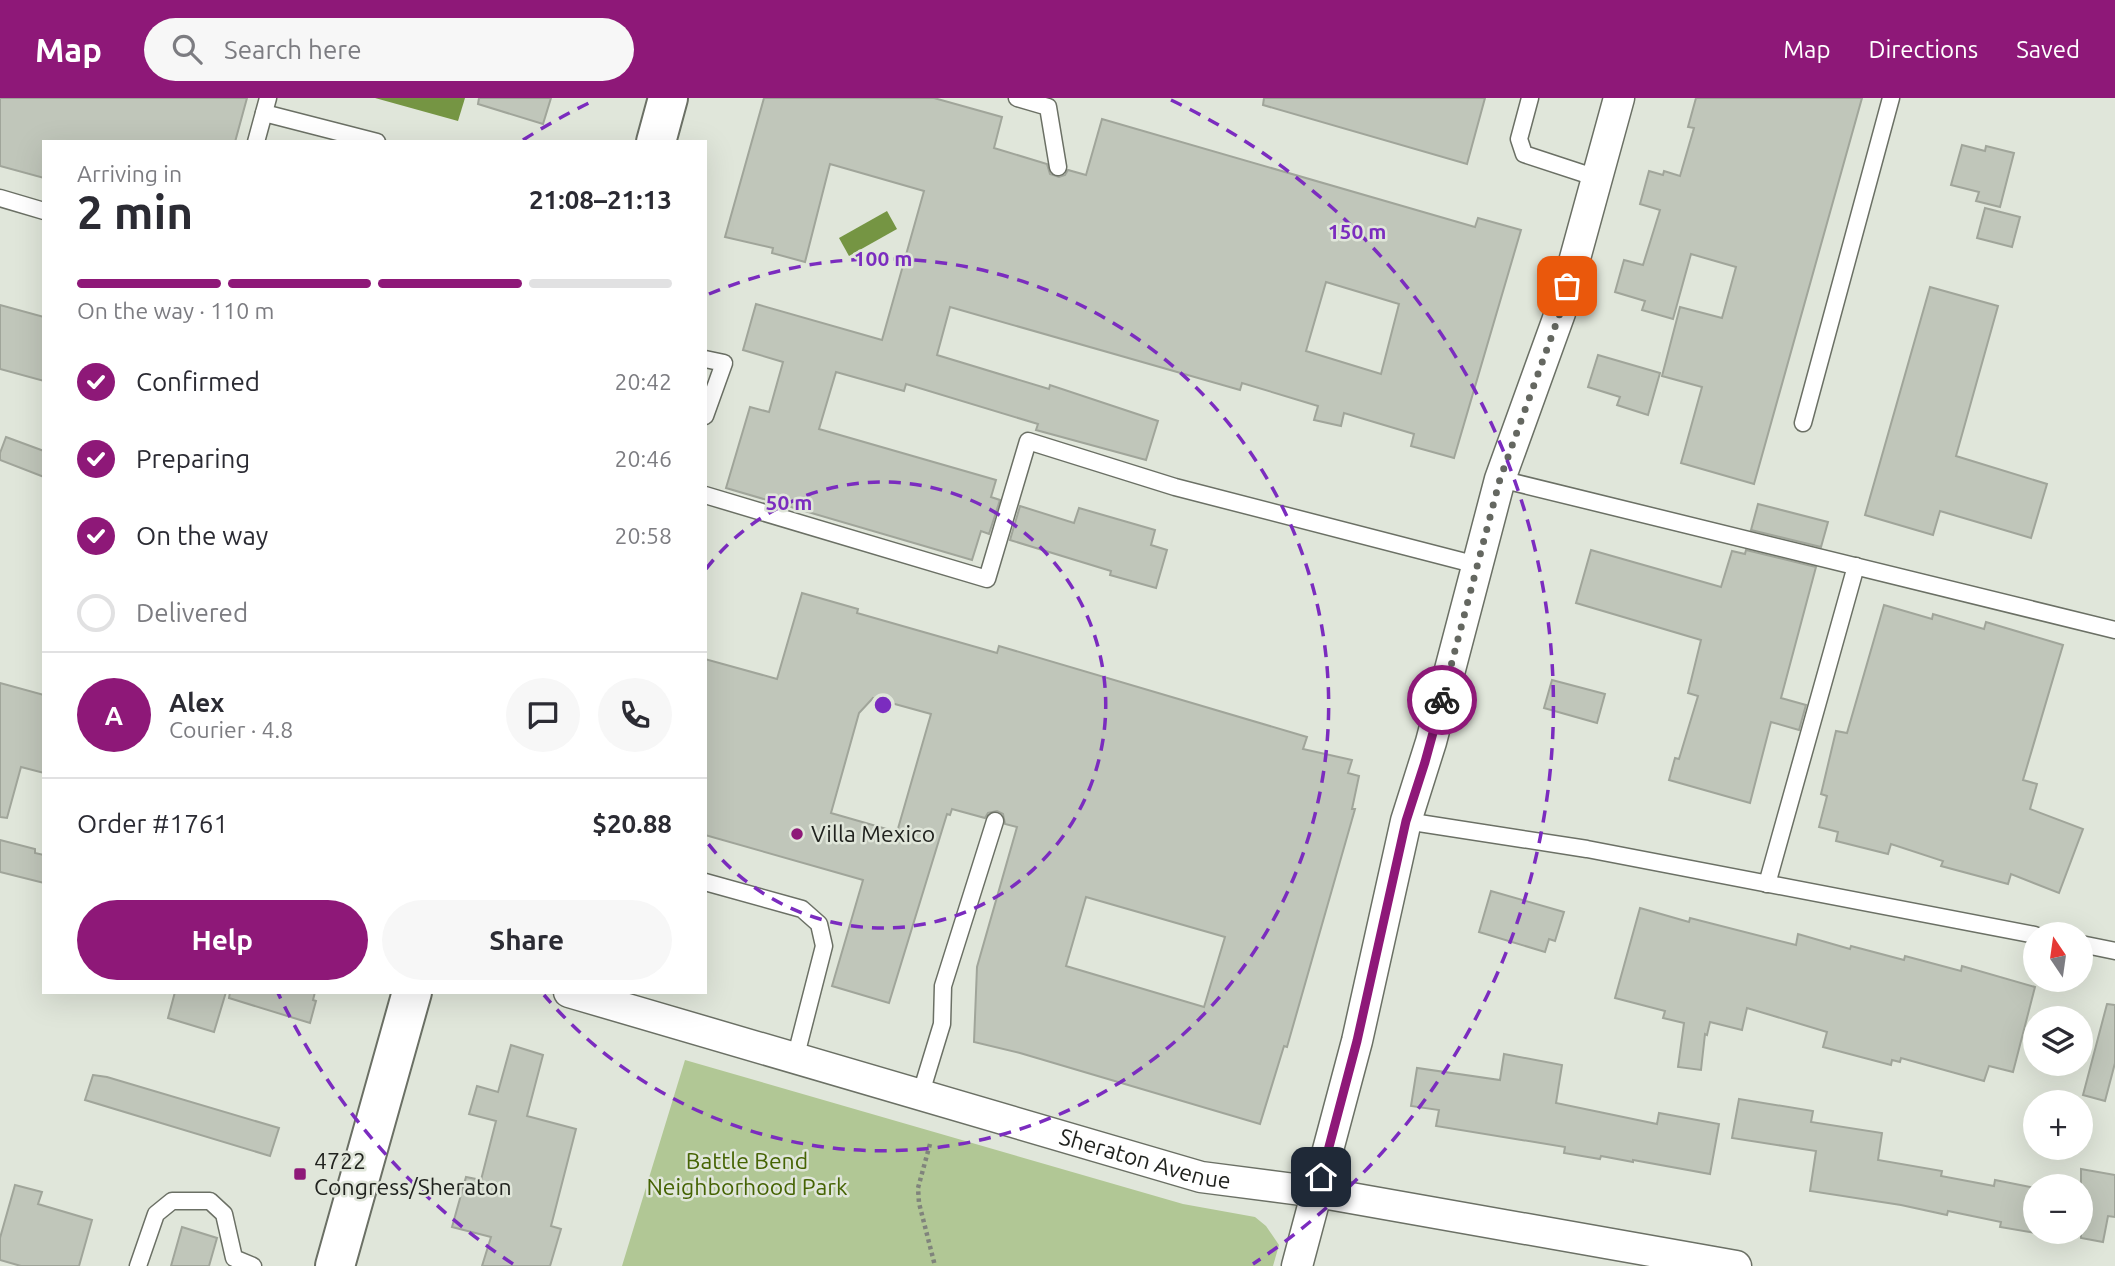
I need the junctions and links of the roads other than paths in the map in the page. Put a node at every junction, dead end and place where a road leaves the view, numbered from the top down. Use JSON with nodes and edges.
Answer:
{"nodes":[{"id":1,"x":668,"y":98,"type":"edge"},
{"id":2,"x":1017,"y":98,"type":"edge"},
{"id":3,"x":1530,"y":98,"type":"edge"},
{"id":4,"x":1619,"y":98,"type":"edge"},
{"id":5,"x":1891,"y":98,"type":"edge"},
{"id":6,"x":266,"y":105,"type":"edge"},
{"id":7,"x":257,"y":140,"type":"edge"},
{"id":8,"x":371,"y":140,"type":"edge"},
{"id":9,"x":657,"y":140,"type":"edge"},
{"id":10,"x":1058,"y":167,"type":"dead end"},
{"id":11,"x":1597,"y":178,"type":"junction"},
{"id":12,"x":0,"y":198,"type":"edge"},
{"id":13,"x":42,"y":210,"type":"edge"},
{"id":14,"x":707,"y":359,"type":"edge"},
{"id":15,"x":707,"y":410,"type":"edge"},
{"id":16,"x":1803,"y":422,"type":"dead end"},
{"id":17,"x":1500,"y":479,"type":"junction"},
{"id":18,"x":707,"y":496,"type":"edge"},
{"id":19,"x":1478,"y":565,"type":"junction"},
{"id":20,"x":1856,"y":566,"type":"junction"},
{"id":21,"x":2115,"y":630,"type":"edge"},
{"id":22,"x":995,"y":821,"type":"dead end"},
{"id":23,"x":1406,"y":821,"type":"junction"},
{"id":24,"x":707,"y":883,"type":"edge"},
{"id":25,"x":1767,"y":884,"type":"junction"},
{"id":26,"x":2023,"y":933,"type":"edge"},
{"id":27,"x":2093,"y":946,"type":"edge"},
{"id":28,"x":2115,"y":951,"type":"edge"},
{"id":29,"x":411,"y":994,"type":"edge"},
{"id":30,"x":583,"y":994,"type":"edge"},
{"id":31,"x":604,"y":997,"type":"edge"},
{"id":32,"x":795,"y":1059,"type":"junction"},
{"id":33,"x":920,"y":1096,"type":"junction"},
{"id":34,"x":1317,"y":1192,"type":"junction"},
{"id":35,"x":138,"y":1266,"type":"edge"},
{"id":36,"x":253,"y":1266,"type":"edge"},
{"id":37,"x":335,"y":1266,"type":"edge"},
{"id":38,"x":1297,"y":1266,"type":"edge"},
{"id":39,"x":1736,"y":1266,"type":"edge"}],
"edges":[{"from":1,"to":9,"type":"main road"},
{"from":2,"to":10,"type":"lane"},
{"from":3,"to":11,"type":"lane"},
{"from":4,"to":11,"type":"street"},
{"from":5,"to":16,"type":"lane"},
{"from":6,"to":7,"type":"lane"},
{"from":6,"to":8,"type":"lane"},
{"from":11,"to":17,"type":"street"},
{"from":12,"to":13,"type":"lane"},
{"from":14,"to":15,"type":"lane"},
{"from":17,"to":19,"type":"street"},
{"from":17,"to":20,"type":"lane"},
{"from":18,"to":19,"type":"lane"},
{"from":19,"to":23,"type":"street"},
{"from":20,"to":21,"type":"lane"},
{"from":20,"to":25,"type":"lane"},
{"from":22,"to":33,"type":"lane"},
{"from":23,"to":25,"type":"lane"},
{"from":23,"to":34,"type":"street"},
{"from":24,"to":32,"type":"lane"},
{"from":25,"to":26,"type":"lane"},
{"from":27,"to":28,"type":"lane"},
{"from":29,"to":37,"type":"main road"},
{"from":30,"to":31,"type":"street","name":"Sheraton Avenue"},
{"from":31,"to":32,"type":"street","name":"Sheraton Avenue"},
{"from":32,"to":33,"type":"street","name":"Sheraton Avenue"},
{"from":33,"to":34,"type":"street","name":"Sheraton Avenue"},
{"from":34,"to":38,"type":"street"},
{"from":34,"to":39,"type":"street","name":"Sheraton Avenue"},
{"from":35,"to":36,"type":"lane"}]}
